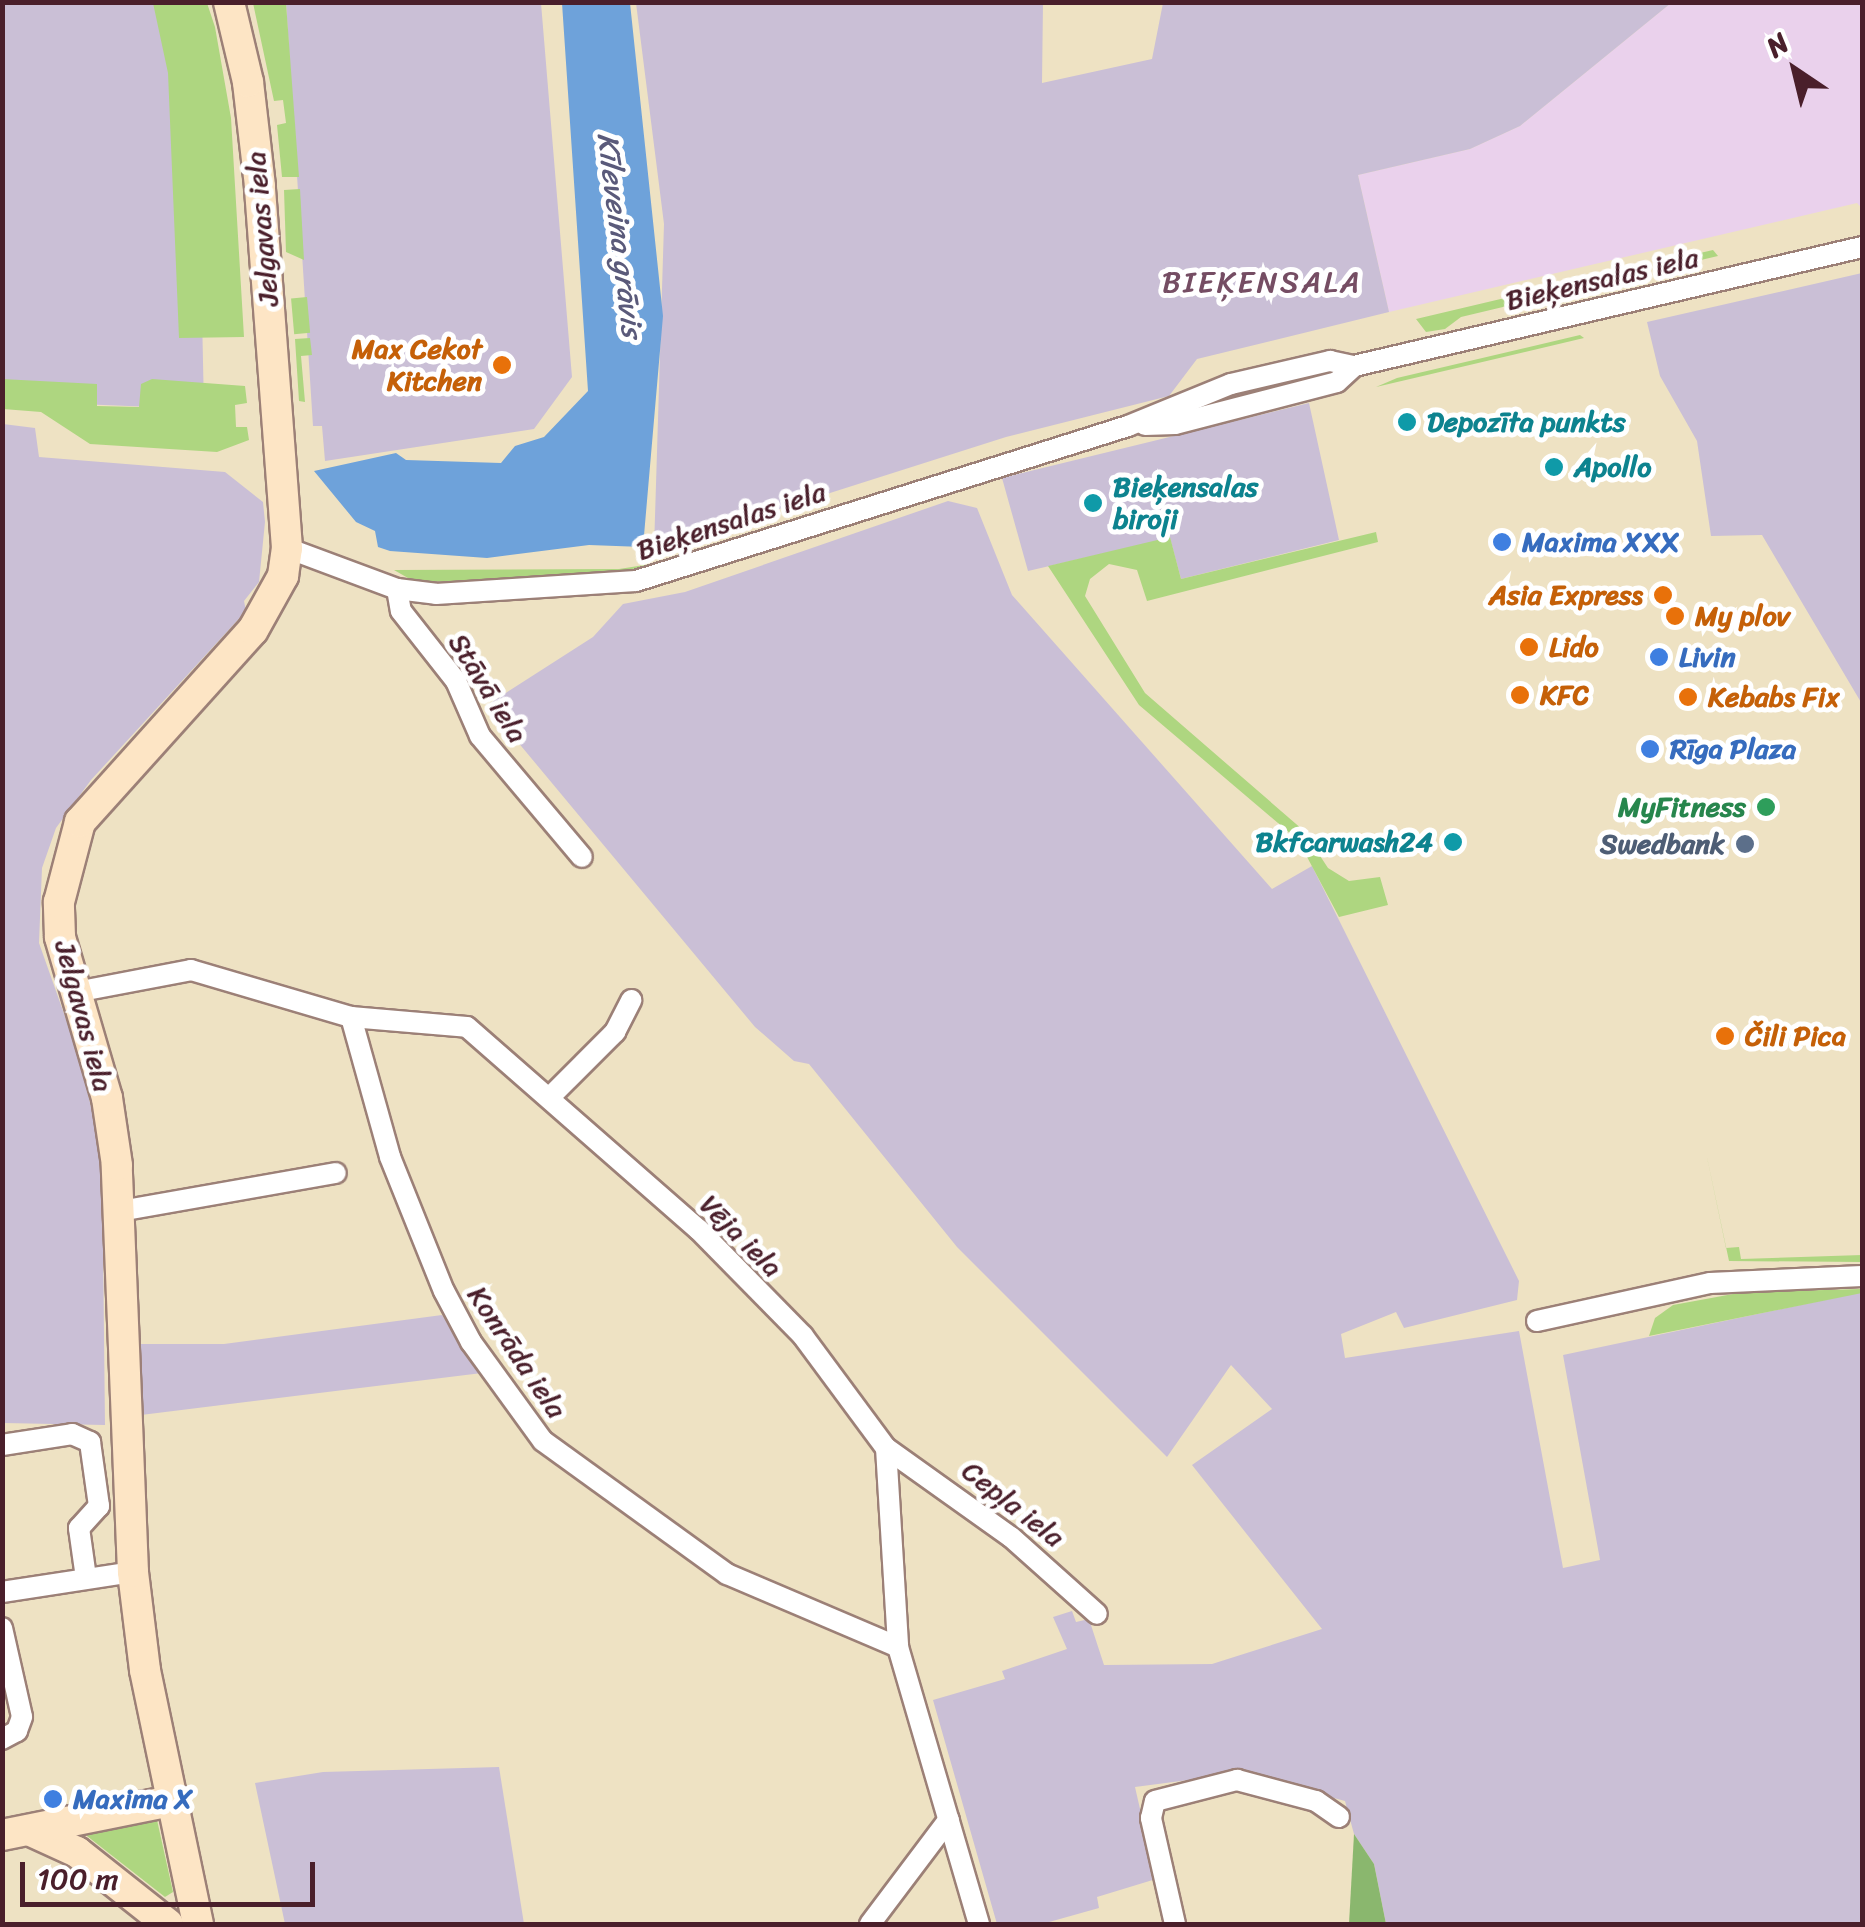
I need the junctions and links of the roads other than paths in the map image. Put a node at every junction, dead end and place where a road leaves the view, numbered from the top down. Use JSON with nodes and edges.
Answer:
{"nodes":[{"id":1,"x":229,"y":2,"type":"edge"},
{"id":2,"x":1862,"y":247,"type":"edge"},
{"id":3,"x":287,"y":548,"type":"junction"},
{"id":4,"x":397,"y":588,"type":"junction"},
{"id":5,"x":582,"y":857,"type":"dead end"},
{"id":6,"x":76,"y":992,"type":"junction"},
{"id":7,"x":631,"y":1000,"type":"dead end"},
{"id":8,"x":350,"y":1017,"type":"junction"},
{"id":9,"x":551,"y":1096,"type":"junction"},
{"id":10,"x":336,"y":1173,"type":"dead end"},
{"id":11,"x":120,"y":1211,"type":"junction"},
{"id":12,"x":1862,"y":1276,"type":"edge"},
{"id":13,"x":1537,"y":1321,"type":"dead end"},
{"id":14,"x":2,"y":1445,"type":"edge"},
{"id":15,"x":886,"y":1448,"type":"junction"},
{"id":16,"x":133,"y":1572,"type":"junction"},
{"id":17,"x":86,"y":1578,"type":"junction"},
{"id":18,"x":2,"y":1592,"type":"edge"},
{"id":19,"x":1097,"y":1614,"type":"dead end"},
{"id":20,"x":2,"y":1628,"type":"edge"},
{"id":21,"x":898,"y":1648,"type":"junction"},
{"id":22,"x":2,"y":1739,"type":"edge"},
{"id":23,"x":170,"y":1802,"type":"junction"},
{"id":24,"x":1339,"y":1817,"type":"dead end"},
{"id":25,"x":948,"y":1819,"type":"junction"},
{"id":26,"x":16,"y":1832,"type":"edge"},
{"id":27,"x":168,"y":1924,"type":"edge"},
{"id":28,"x":198,"y":1924,"type":"edge"},
{"id":29,"x":870,"y":1924,"type":"edge"},
{"id":30,"x":979,"y":1924,"type":"edge"},
{"id":31,"x":1174,"y":1924,"type":"edge"}],
"edges":[{"from":1,"to":3,"type":"street","name":"Jelgavas iela"},
{"from":2,"to":4,"type":"street","name":"Bieķensalas iela"},
{"from":3,"to":4,"type":"street","name":"Bieķensalas iela"},
{"from":3,"to":6,"type":"street","name":"Jelgavas iela"},
{"from":4,"to":5,"type":"street","name":"Stāvā iela"},
{"from":6,"to":8,"type":"street","name":"Vēja iela"},
{"from":6,"to":11,"type":"street","name":"Jelgavas iela"},
{"from":7,"to":9,"type":"street"},
{"from":8,"to":9,"type":"street","name":"Vēja iela"},
{"from":8,"to":21,"type":"street","name":"Konrāda iela"},
{"from":9,"to":15,"type":"street","name":"Vēja iela"},
{"from":10,"to":11,"type":"street"},
{"from":11,"to":16,"type":"street","name":"Jelgavas iela"},
{"from":12,"to":13,"type":"street"},
{"from":14,"to":17,"type":"street"},
{"from":15,"to":19,"type":"street","name":"Cepļa iela"},
{"from":15,"to":21,"type":"street"},
{"from":16,"to":17,"type":"street"},
{"from":16,"to":23,"type":"street","name":"Jelgavas iela"},
{"from":17,"to":18,"type":"street"},
{"from":20,"to":22,"type":"street"},
{"from":21,"to":25,"type":"street"},
{"from":23,"to":26,"type":"street"},
{"from":23,"to":28,"type":"street","name":"Jelgavas iela"},
{"from":24,"to":31,"type":"street"},
{"from":25,"to":29,"type":"street"},
{"from":25,"to":30,"type":"street"},
{"from":26,"to":27,"type":"street"}]}
